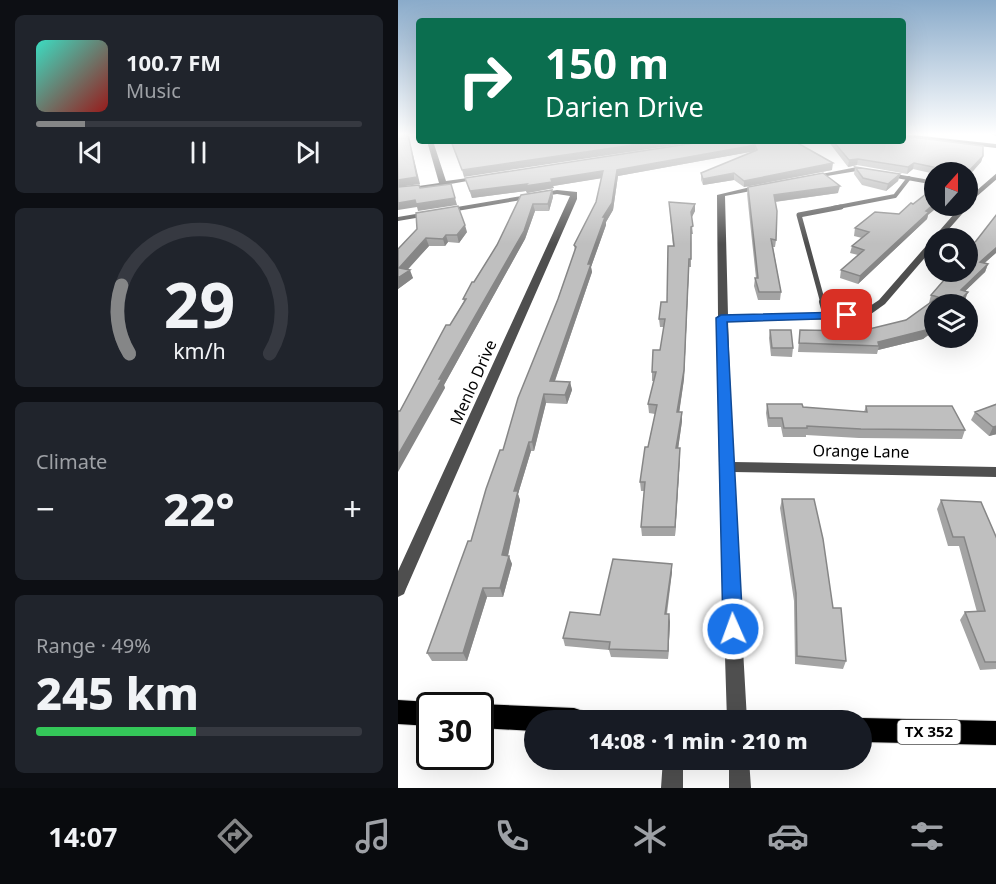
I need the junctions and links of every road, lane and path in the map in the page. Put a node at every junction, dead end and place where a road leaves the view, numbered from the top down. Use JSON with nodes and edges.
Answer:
{"nodes":[{"id":1,"x":439,"y":171,"type":"edge"},
{"id":2,"x":847,"y":171,"type":"edge"},
{"id":3,"x":867,"y":171,"type":"edge"},
{"id":4,"x":996,"y":175,"type":"edge"},
{"id":5,"x":489,"y":177,"type":"edge"},
{"id":6,"x":909,"y":178,"type":"junction"},
{"id":7,"x":798,"y":179,"type":"edge"},
{"id":8,"x":924,"y":181,"type":"edge"},
{"id":9,"x":776,"y":183,"type":"edge"},
{"id":10,"x":443,"y":184,"type":"junction"},
{"id":11,"x":978,"y":190,"type":"edge"},
{"id":12,"x":398,"y":191,"type":"edge"},
{"id":13,"x":956,"y":216,"type":"edge"},
{"id":14,"x":398,"y":219,"type":"edge"},
{"id":15,"x":946,"y":228,"type":"edge"},
{"id":16,"x":924,"y":254,"type":"edge"},
{"id":17,"x":826,"y":316,"type":"junction"},
{"id":18,"x":721,"y":318,"type":"junction"},
{"id":19,"x":726,"y":467,"type":"junction"},
{"id":20,"x":996,"y":472,"type":"edge"},
{"id":21,"x":398,"y":589,"type":"edge"},
{"id":22,"x":737,"y":710,"type":"edge"},
{"id":23,"x":398,"y":712,"type":"edge"},
{"id":24,"x":416,"y":713,"type":"edge"},
{"id":25,"x":494,"y":717,"type":"edge"},
{"id":26,"x":524,"y":718,"type":"edge"},
{"id":27,"x":872,"y":730,"type":"edge"},
{"id":28,"x":996,"y":733,"type":"edge"},
{"id":29,"x":673,"y":770,"type":"edge"},
{"id":30,"x":739,"y":770,"type":"edge"},
{"id":31,"x":672,"y":788,"type":"edge"},
{"id":32,"x":740,"y":788,"type":"edge"}],
"edges":[{"from":1,"to":10,"type":"street"},
{"from":2,"to":7,"type":"street"},
{"from":3,"to":6,"type":"street"},
{"from":4,"to":11,"type":"street"},
{"from":5,"to":10,"type":"street"},
{"from":6,"to":8,"type":"street"},
{"from":6,"to":17,"type":"lane"},
{"from":9,"to":18,"type":"street"},
{"from":10,"to":12,"type":"street"},
{"from":13,"to":15,"type":"street"},
{"from":14,"to":21,"type":"street","name":"Menlo Drive"},
{"from":16,"to":17,"type":"street"},
{"from":17,"to":18,"type":"street"},
{"from":18,"to":19,"type":"street"},
{"from":19,"to":20,"type":"street","name":"Orange Lane"},
{"from":19,"to":22,"type":"street"},
{"from":23,"to":24,"type":"main road"},
{"from":25,"to":26,"type":"main road"},
{"from":27,"to":28,"type":"main road","number":"TX 352"},
{"from":29,"to":31,"type":"street"},
{"from":30,"to":32,"type":"street"}]}
